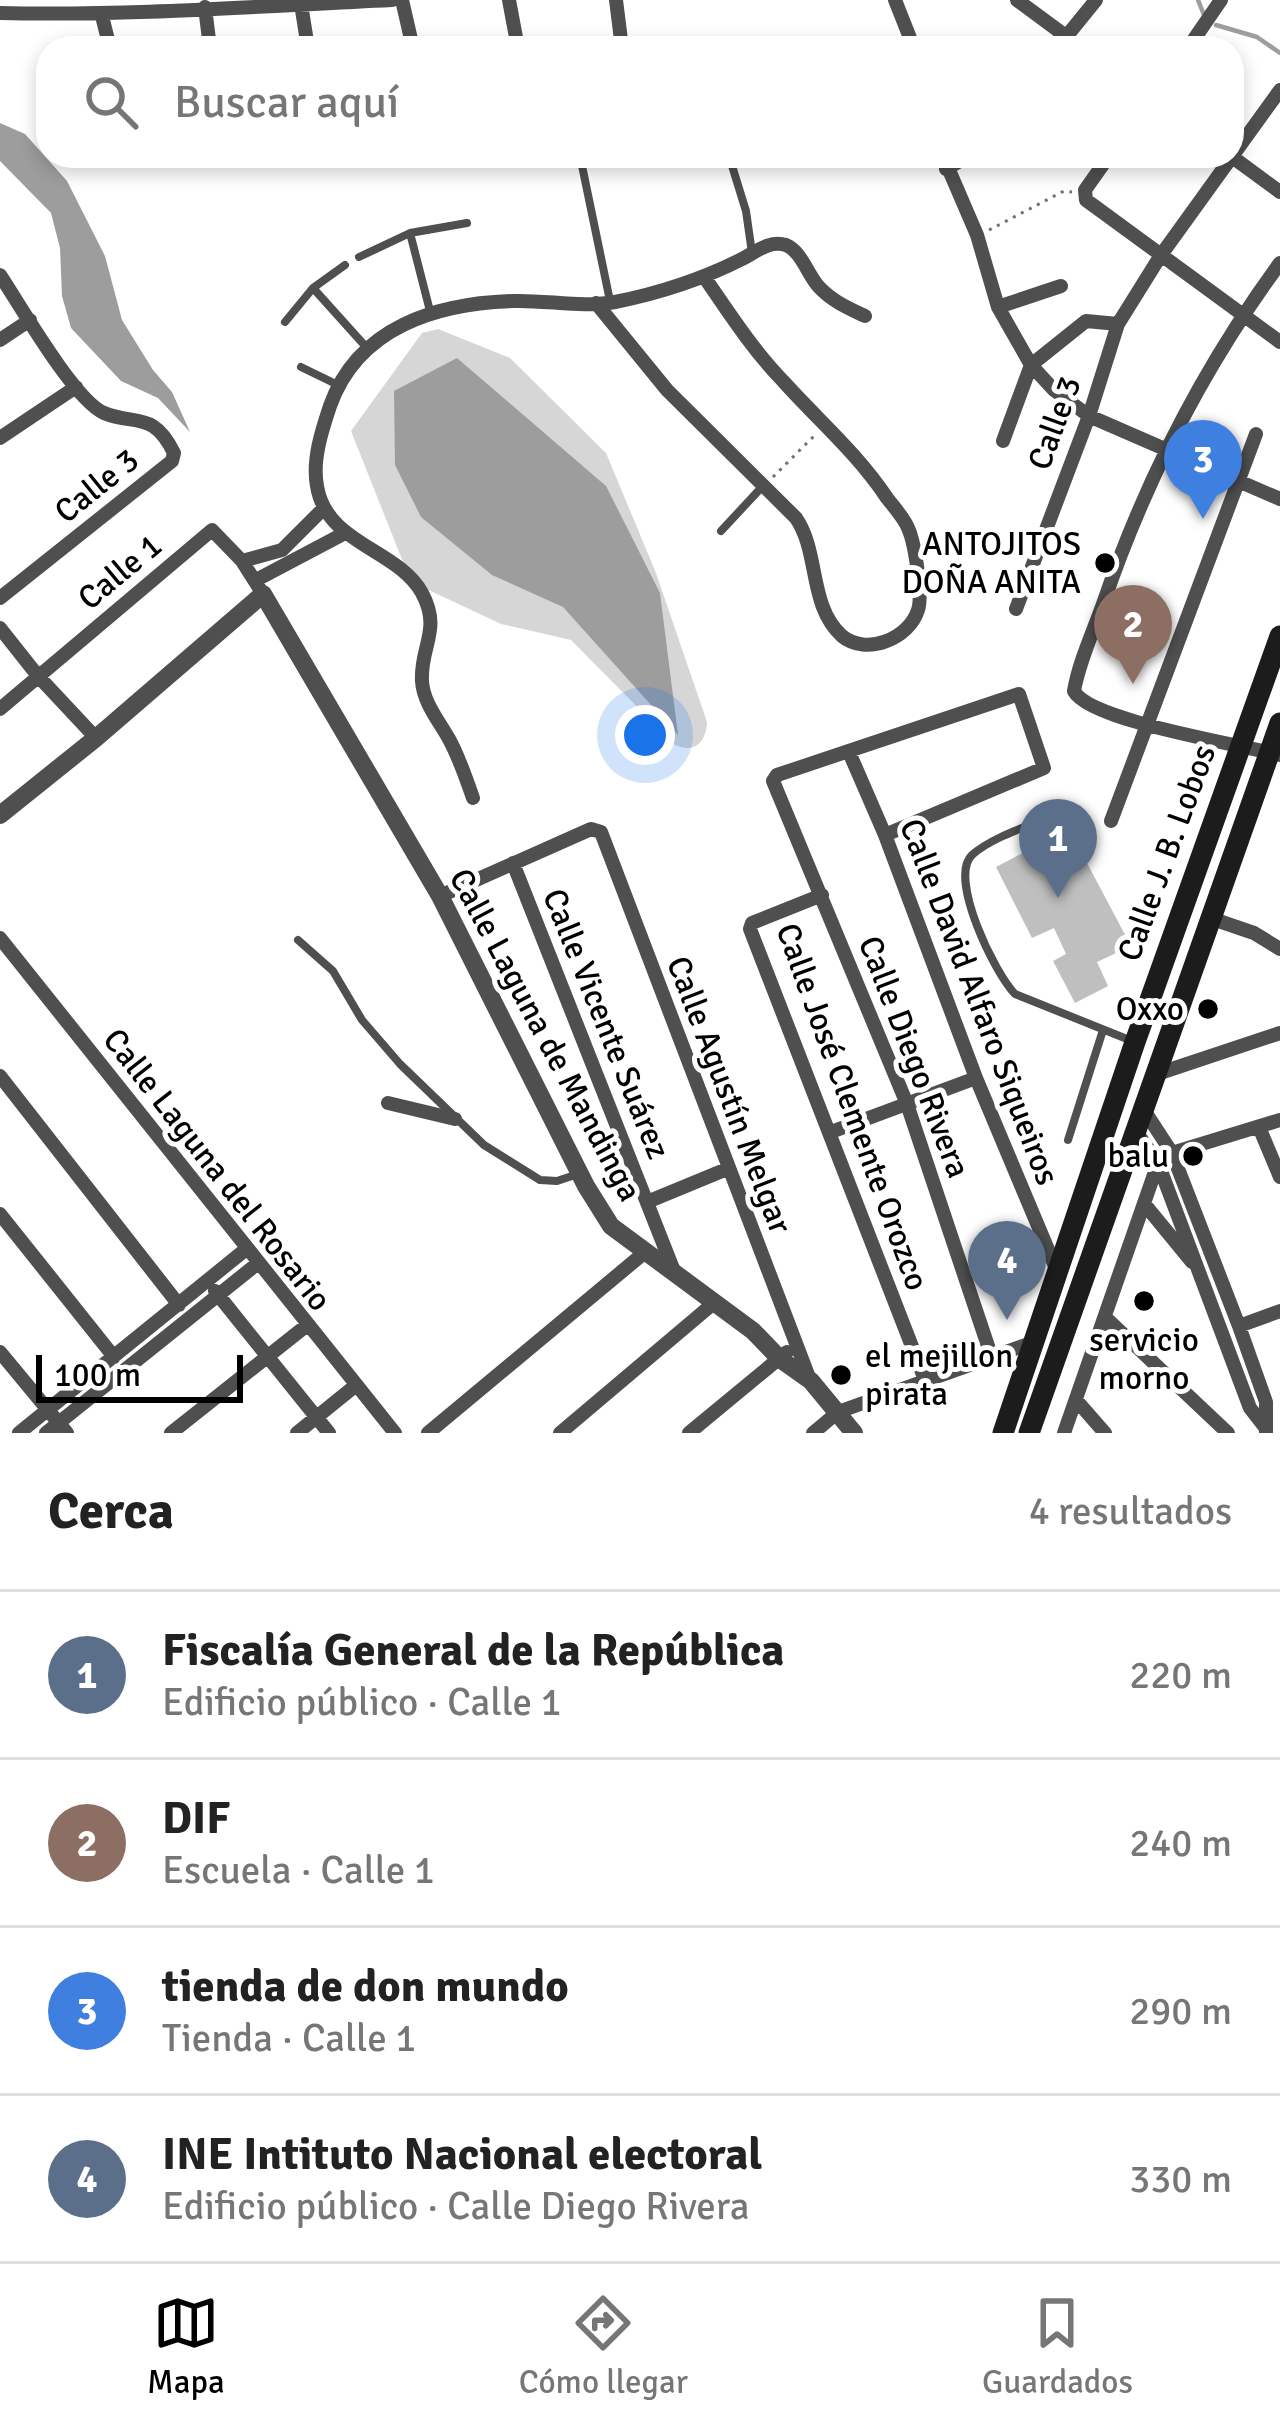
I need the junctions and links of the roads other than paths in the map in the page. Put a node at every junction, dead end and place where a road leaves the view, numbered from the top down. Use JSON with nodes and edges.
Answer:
{"nodes":[{"id":1,"x":392,"y":0,"type":"edge"},
{"id":2,"x":403,"y":0,"type":"edge"},
{"id":3,"x":508,"y":0,"type":"edge"},
{"id":4,"x":616,"y":0,"type":"edge"},
{"id":5,"x":896,"y":0,"type":"edge"},
{"id":6,"x":1017,"y":0,"type":"edge"},
{"id":7,"x":1096,"y":0,"type":"edge"},
{"id":8,"x":1221,"y":0,"type":"edge"},
{"id":9,"x":298,"y":2,"type":"edge"},
{"id":10,"x":205,"y":7,"type":"junction"},
{"id":11,"x":0,"y":14,"type":"edge"},
{"id":12,"x":102,"y":16,"type":"junction"},
{"id":13,"x":107,"y":36,"type":"edge"},
{"id":14,"x":209,"y":36,"type":"edge"},
{"id":15,"x":305,"y":36,"type":"edge"},
{"id":16,"x":410,"y":36,"type":"edge"},
{"id":17,"x":516,"y":36,"type":"edge"},
{"id":18,"x":620,"y":36,"type":"edge"},
{"id":19,"x":910,"y":36,"type":"edge"},
{"id":20,"x":1055,"y":36,"type":"edge"},
{"id":21,"x":1066,"y":36,"type":"edge"},
{"id":22,"x":1196,"y":36,"type":"edge"},
{"id":23,"x":1280,"y":90,"type":"edge"},
{"id":24,"x":1244,"y":140,"type":"edge"},
{"id":25,"x":1244,"y":166,"type":"edge"},
{"id":26,"x":582,"y":168,"type":"edge"},
{"id":27,"x":733,"y":168,"type":"edge"},
{"id":28,"x":947,"y":168,"type":"edge"},
{"id":29,"x":1102,"y":168,"type":"edge"},
{"id":30,"x":1224,"y":168,"type":"edge"},
{"id":31,"x":1280,"y":192,"type":"edge"},
{"id":32,"x":467,"y":223,"type":"dead end"},
{"id":33,"x":410,"y":233,"type":"junction"},
{"id":34,"x":752,"y":254,"type":"junction"},
{"id":35,"x":1161,"y":255,"type":"junction"},
{"id":36,"x":359,"y":257,"type":"dead end"},
{"id":37,"x":1280,"y":263,"type":"edge"},
{"id":38,"x":345,"y":265,"type":"dead end"},
{"id":39,"x":0,"y":275,"type":"edge"},
{"id":40,"x":705,"y":278,"type":"junction"},
{"id":41,"x":1061,"y":286,"type":"dead end"},
{"id":42,"x":313,"y":288,"type":"junction"},
{"id":43,"x":603,"y":303,"type":"junction"},
{"id":44,"x":998,"y":307,"type":"junction"},
{"id":45,"x":430,"y":311,"type":"junction"},
{"id":46,"x":865,"y":316,"type":"dead end"},
{"id":47,"x":1241,"y":316,"type":"junction"},
{"id":48,"x":30,"y":320,"type":"junction"},
{"id":49,"x":285,"y":322,"type":"dead end"},
{"id":50,"x":1118,"y":324,"type":"junction"},
{"id":51,"x":0,"y":340,"type":"edge"},
{"id":52,"x":1280,"y":342,"type":"edge"},
{"id":53,"x":367,"y":348,"type":"junction"},
{"id":54,"x":1031,"y":365,"type":"junction"},
{"id":55,"x":301,"y":367,"type":"dead end"},
{"id":56,"x":338,"y":385,"type":"junction"},
{"id":57,"x":76,"y":388,"type":"junction"},
{"id":58,"x":1089,"y":416,"type":"junction"},
{"id":59,"x":1256,"y":434,"type":"dead end"},
{"id":60,"x":0,"y":438,"type":"edge"},
{"id":61,"x":1003,"y":440,"type":"dead end"},
{"id":62,"x":1164,"y":448,"type":"junction"},
{"id":63,"x":1239,"y":482,"type":"junction"},
{"id":64,"x":761,"y":488,"type":"junction"},
{"id":65,"x":1280,"y":499,"type":"edge"},
{"id":66,"x":324,"y":508,"type":"junction"},
{"id":67,"x":721,"y":531,"type":"dead end"},
{"id":68,"x":345,"y":533,"type":"junction"},
{"id":69,"x":287,"y":556,"type":"junction"},
{"id":70,"x":242,"y":561,"type":"junction"},
{"id":71,"x":260,"y":587,"type":"junction"},
{"id":72,"x":0,"y":598,"type":"edge"},
{"id":73,"x":1016,"y":609,"type":"dead end"},
{"id":74,"x":0,"y":628,"type":"edge"},
{"id":75,"x":1280,"y":636,"type":"edge"},
{"id":76,"x":38,"y":676,"type":"junction"},
{"id":77,"x":0,"y":709,"type":"edge"},
{"id":78,"x":1280,"y":723,"type":"edge"},
{"id":79,"x":1144,"y":724,"type":"junction"},
{"id":80,"x":96,"y":738,"type":"junction"},
{"id":81,"x":1240,"y":747,"type":"junction"},
{"id":82,"x":849,"y":752,"type":"junction"},
{"id":83,"x":1274,"y":753,"type":"edge"},
{"id":84,"x":473,"y":798,"type":"dead end"},
{"id":85,"x":1059,"y":814,"type":"dead end"},
{"id":86,"x":0,"y":815,"type":"edge"},
{"id":87,"x":1111,"y":821,"type":"dead end"},
{"id":88,"x":885,"y":835,"type":"junction"},
{"id":89,"x":513,"y":863,"type":"junction"},
{"id":90,"x":822,"y":895,"type":"junction"},
{"id":91,"x":440,"y":896,"type":"junction"},
{"id":92,"x":1210,"y":917,"type":"junction"},
{"id":93,"x":0,"y":938,"type":"edge"},
{"id":94,"x":298,"y":940,"type":"dead end"},
{"id":95,"x":1280,"y":949,"type":"edge"},
{"id":96,"x":1103,"y":1030,"type":"junction"},
{"id":97,"x":1280,"y":1033,"type":"edge"},
{"id":98,"x":1135,"y":1042,"type":"junction"},
{"id":99,"x":1154,"y":1075,"type":"junction"},
{"id":100,"x":0,"y":1076,"type":"edge"},
{"id":101,"x":976,"y":1078,"type":"junction"},
{"id":102,"x":388,"y":1103,"type":"dead end"},
{"id":103,"x":907,"y":1104,"type":"junction"},
{"id":104,"x":1142,"y":1107,"type":"junction"},
{"id":105,"x":455,"y":1119,"type":"junction"},
{"id":106,"x":1280,"y":1120,"type":"edge"},
{"id":107,"x":1259,"y":1127,"type":"junction"},
{"id":108,"x":1135,"y":1130,"type":"junction"},
{"id":109,"x":831,"y":1132,"type":"junction"},
{"id":110,"x":1068,"y":1140,"type":"dead end"},
{"id":111,"x":1172,"y":1153,"type":"junction"},
{"id":112,"x":1158,"y":1163,"type":"junction"},
{"id":113,"x":728,"y":1169,"type":"junction"},
{"id":114,"x":580,"y":1173,"type":"junction"},
{"id":115,"x":1280,"y":1177,"type":"edge"},
{"id":116,"x":647,"y":1202,"type":"junction"},
{"id":117,"x":1145,"y":1206,"type":"junction"},
{"id":118,"x":0,"y":1214,"type":"edge"},
{"id":119,"x":245,"y":1250,"type":"junction"},
{"id":120,"x":644,"y":1253,"type":"junction"},
{"id":121,"x":257,"y":1264,"type":"junction"},
{"id":122,"x":1199,"y":1271,"type":"junction"},
{"id":123,"x":674,"y":1272,"type":"junction"},
{"id":124,"x":1058,"y":1273,"type":"junction"},
{"id":125,"x":208,"y":1282,"type":"junction"},
{"id":126,"x":219,"y":1295,"type":"junction"},
{"id":127,"x":715,"y":1302,"type":"junction"},
{"id":128,"x":179,"y":1305,"type":"junction"},
{"id":129,"x":1280,"y":1311,"type":"edge"},
{"id":130,"x":1106,"y":1317,"type":"junction"},
{"id":131,"x":306,"y":1326,"type":"junction"},
{"id":132,"x":1239,"y":1326,"type":"junction"},
{"id":133,"x":1034,"y":1342,"type":"junction"},
{"id":134,"x":796,"y":1343,"type":"junction"},
{"id":135,"x":0,"y":1352,"type":"edge"},
{"id":136,"x":114,"y":1357,"type":"junction"},
{"id":137,"x":266,"y":1358,"type":"junction"},
{"id":138,"x":780,"y":1358,"type":"junction"},
{"id":139,"x":992,"y":1358,"type":"junction"},
{"id":140,"x":925,"y":1380,"type":"junction"},
{"id":141,"x":811,"y":1381,"type":"junction"},
{"id":142,"x":355,"y":1386,"type":"junction"},
{"id":143,"x":1273,"y":1400,"type":"edge"},
{"id":144,"x":1077,"y":1401,"type":"junction"},
{"id":145,"x":1250,"y":1408,"type":"junction"},
{"id":146,"x":48,"y":1409,"type":"junction"},
{"id":147,"x":838,"y":1412,"type":"junction"},
{"id":148,"x":316,"y":1417,"type":"junction"},
{"id":149,"x":58,"y":1430,"type":"edge"},
{"id":150,"x":1265,"y":1430,"type":"edge"},
{"id":151,"x":19,"y":1433,"type":"edge"},
{"id":152,"x":171,"y":1433,"type":"edge"},
{"id":153,"x":296,"y":1433,"type":"edge"},
{"id":154,"x":329,"y":1433,"type":"edge"},
{"id":155,"x":394,"y":1433,"type":"edge"},
{"id":156,"x":428,"y":1433,"type":"edge"},
{"id":157,"x":560,"y":1433,"type":"edge"},
{"id":158,"x":689,"y":1433,"type":"edge"},
{"id":159,"x":813,"y":1433,"type":"edge"},
{"id":160,"x":854,"y":1433,"type":"edge"},
{"id":161,"x":1003,"y":1433,"type":"edge"},
{"id":162,"x":1029,"y":1433,"type":"edge"},
{"id":163,"x":1064,"y":1433,"type":"edge"},
{"id":164,"x":1105,"y":1433,"type":"edge"},
{"id":165,"x":1228,"y":1433,"type":"edge"}],
"edges":[{"from":1,"to":9,"type":"street"},
{"from":2,"to":16,"type":"street"},
{"from":3,"to":17,"type":"street"},
{"from":4,"to":18,"type":"street"},
{"from":5,"to":19,"type":"street"},
{"from":6,"to":20,"type":"street"},
{"from":7,"to":21,"type":"street"},
{"from":8,"to":22,"type":"street"},
{"from":9,"to":10,"type":"street"},
{"from":9,"to":15,"type":"street"},
{"from":10,"to":12,"type":"street"},
{"from":10,"to":14,"type":"street"},
{"from":11,"to":12,"type":"street"},
{"from":12,"to":13,"type":"street"},
{"from":23,"to":24,"type":"street","name":"Calle 3"},
{"from":25,"to":31,"type":"street"},
{"from":26,"to":43,"type":"lane"},
{"from":27,"to":34,"type":"lane"},
{"from":28,"to":44,"type":"street"},
{"from":29,"to":35,"type":"street"},
{"from":30,"to":35,"type":"street","name":"Calle 3"},
{"from":32,"to":33,"type":"lane"},
{"from":33,"to":36,"type":"lane"},
{"from":33,"to":45,"type":"lane"},
{"from":34,"to":40,"type":"street"},
{"from":34,"to":46,"type":"street"},
{"from":35,"to":47,"type":"street"},
{"from":35,"to":50,"type":"street","name":"Calle 3"},
{"from":37,"to":47,"type":"street"},
{"from":38,"to":42,"type":"lane"},
{"from":39,"to":48,"type":"street"},
{"from":40,"to":43,"type":"street"},
{"from":40,"to":64,"type":"street"},
{"from":41,"to":44,"type":"street"},
{"from":42,"to":49,"type":"lane"},
{"from":42,"to":53,"type":"lane"},
{"from":43,"to":45,"type":"street"},
{"from":43,"to":64,"type":"street"},
{"from":44,"to":54,"type":"street"},
{"from":45,"to":53,"type":"street"},
{"from":47,"to":52,"type":"street"},
{"from":47,"to":62,"type":"street"},
{"from":48,"to":51,"type":"street"},
{"from":48,"to":57,"type":"street"},
{"from":50,"to":54,"type":"street"},
{"from":50,"to":58,"type":"street","name":"Calle 3"},
{"from":53,"to":56,"type":"street"},
{"from":54,"to":58,"type":"street"},
{"from":54,"to":61,"type":"street"},
{"from":55,"to":56,"type":"lane"},
{"from":56,"to":66,"type":"street"},
{"from":57,"to":60,"type":"street"},
{"from":57,"to":72,"type":"street","name":"Calle 3"},
{"from":58,"to":62,"type":"street"},
{"from":58,"to":73,"type":"street","name":"Calle 3"},
{"from":59,"to":63,"type":"street"},
{"from":62,"to":63,"type":"street"},
{"from":62,"to":79,"type":"street"},
{"from":63,"to":65,"type":"street"},
{"from":63,"to":79,"type":"street"},
{"from":64,"to":67,"type":"lane"},
{"from":66,"to":68,"type":"street"},
{"from":66,"to":69,"type":"street"},
{"from":68,"to":69,"type":"street"},
{"from":68,"to":84,"type":"street"},
{"from":69,"to":70,"type":"street"},
{"from":69,"to":71,"type":"street"},
{"from":70,"to":71,"type":"street","name":"Calle 1"},
{"from":70,"to":76,"type":"street","name":"Calle 1"},
{"from":71,"to":80,"type":"street"},
{"from":71,"to":91,"type":"street","name":"Calle Laguna de Mandinga"},
{"from":74,"to":76,"type":"street"},
{"from":75,"to":81,"type":"main road","name":"Calle J. B. Lobos"},
{"from":76,"to":77,"type":"street","name":"Calle 1"},
{"from":76,"to":80,"type":"street"},
{"from":78,"to":83,"type":"main road","name":"Calle J. B. Lobos"},
{"from":79,"to":81,"type":"street"},
{"from":79,"to":87,"type":"street"},
{"from":80,"to":86,"type":"street"},
{"from":81,"to":83,"type":"street"},
{"from":81,"to":98,"type":"main road","name":"Calle J. B. Lobos"},
{"from":82,"to":88,"type":"street","name":"Calle David Alfaro Siqueiros"},
{"from":82,"to":88,"type":"street"},
{"from":82,"to":90,"type":"street","name":"Calle Diego Rivera"},
{"from":83,"to":92,"type":"main road","name":"Calle J. B. Lobos"},
{"from":85,"to":96,"type":"lane"},
{"from":88,"to":101,"type":"street","name":"Calle David Alfaro Siqueiros"},
{"from":89,"to":91,"type":"street"},
{"from":89,"to":113,"type":"street","name":"Calle Agustín Melgar"},
{"from":89,"to":116,"type":"street","name":"Calle Vicente Suárez"},
{"from":90,"to":103,"type":"street","name":"Calle Diego Rivera"},
{"from":90,"to":109,"type":"street","name":"Calle José Clemente Orozco"},
{"from":91,"to":114,"type":"street","name":"Calle Laguna de Mandinga"},
{"from":92,"to":95,"type":"street"},
{"from":92,"to":99,"type":"main road","name":"Calle J. B. Lobos"},
{"from":93,"to":119,"type":"street","name":"Calle Laguna del Rosario"},
{"from":94,"to":105,"type":"lane"},
{"from":96,"to":98,"type":"lane"},
{"from":96,"to":110,"type":"lane"},
{"from":97,"to":99,"type":"street"},
{"from":98,"to":124,"type":"main road","name":"Calle J. B. Lobos"},
{"from":99,"to":104,"type":"main road","name":"Calle J. B. Lobos"},
{"from":100,"to":128,"type":"street"},
{"from":101,"to":103,"type":"street"},
{"from":101,"to":124,"type":"street","name":"Calle David Alfaro Siqueiros"},
{"from":102,"to":105,"type":"street"},
{"from":103,"to":109,"type":"street"},
{"from":103,"to":139,"type":"street","name":"Calle Diego Rivera"},
{"from":104,"to":108,"type":"main road","name":"Calle J. B. Lobos"},
{"from":104,"to":111,"type":"street"},
{"from":105,"to":114,"type":"lane"},
{"from":106,"to":107,"type":"street"},
{"from":107,"to":111,"type":"street"},
{"from":107,"to":115,"type":"street"},
{"from":108,"to":112,"type":"street"},
{"from":108,"to":162,"type":"main road","name":"Calle J. B. Lobos"},
{"from":109,"to":140,"type":"street","name":"Calle José Clemente Orozco"},
{"from":111,"to":132,"type":"street"},
{"from":112,"to":117,"type":"street"},
{"from":112,"to":122,"type":"street"},
{"from":113,"to":116,"type":"street"},
{"from":113,"to":134,"type":"street","name":"Calle Agustín Melgar"},
{"from":114,"to":120,"type":"street","name":"Calle Laguna de Mandinga"},
{"from":116,"to":123,"type":"street","name":"Calle Vicente Suárez"},
{"from":117,"to":122,"type":"street"},
{"from":117,"to":130,"type":"street"},
{"from":118,"to":136,"type":"street"},
{"from":119,"to":121,"type":"street","name":"Calle Laguna del Rosario"},
{"from":119,"to":125,"type":"street"},
{"from":120,"to":123,"type":"street","name":"Calle Laguna de Mandinga"},
{"from":120,"to":156,"type":"street"},
{"from":121,"to":126,"type":"street"},
{"from":121,"to":131,"type":"street","name":"Calle Laguna del Rosario"},
{"from":122,"to":145,"type":"street"},
{"from":123,"to":127,"type":"street","name":"Calle Laguna de Mandinga"},
{"from":124,"to":133,"type":"main road","name":"Calle J. B. Lobos"},
{"from":125,"to":126,"type":"street"},
{"from":125,"to":128,"type":"street"},
{"from":126,"to":137,"type":"street"},
{"from":126,"to":149,"type":"street"},
{"from":127,"to":138,"type":"street","name":"Calle Laguna de Mandinga"},
{"from":127,"to":157,"type":"street"},
{"from":128,"to":136,"type":"street"},
{"from":129,"to":132,"type":"street"},
{"from":130,"to":144,"type":"street"},
{"from":130,"to":165,"type":"street"},
{"from":131,"to":137,"type":"street"},
{"from":131,"to":142,"type":"street","name":"Calle Laguna del Rosario"},
{"from":132,"to":143,"type":"street"},
{"from":133,"to":139,"type":"street"},
{"from":133,"to":161,"type":"main road","name":"Calle J. B. Lobos"},
{"from":134,"to":138,"type":"street"},
{"from":134,"to":141,"type":"street","name":"Calle Agustín Melgar"},
{"from":135,"to":146,"type":"street"},
{"from":136,"to":146,"type":"street"},
{"from":137,"to":148,"type":"street"},
{"from":137,"to":152,"type":"street"},
{"from":138,"to":141,"type":"street","name":"Calle Laguna de Mandinga"},
{"from":138,"to":158,"type":"street"},
{"from":139,"to":140,"type":"street"},
{"from":140,"to":147,"type":"street"},
{"from":141,"to":147,"type":"street","name":"Calle Laguna de Mandinga"},
{"from":142,"to":148,"type":"street"},
{"from":142,"to":155,"type":"street","name":"Calle Laguna del Rosario"},
{"from":143,"to":145,"type":"street"},
{"from":143,"to":150,"type":"street"},
{"from":144,"to":163,"type":"street"},
{"from":144,"to":164,"type":"street"},
{"from":145,"to":150,"type":"street"},
{"from":146,"to":149,"type":"street"},
{"from":146,"to":151,"type":"street"},
{"from":147,"to":159,"type":"street"},
{"from":147,"to":160,"type":"street","name":"Calle Laguna de Mandinga"},
{"from":148,"to":153,"type":"street"},
{"from":148,"to":154,"type":"street"}]}
